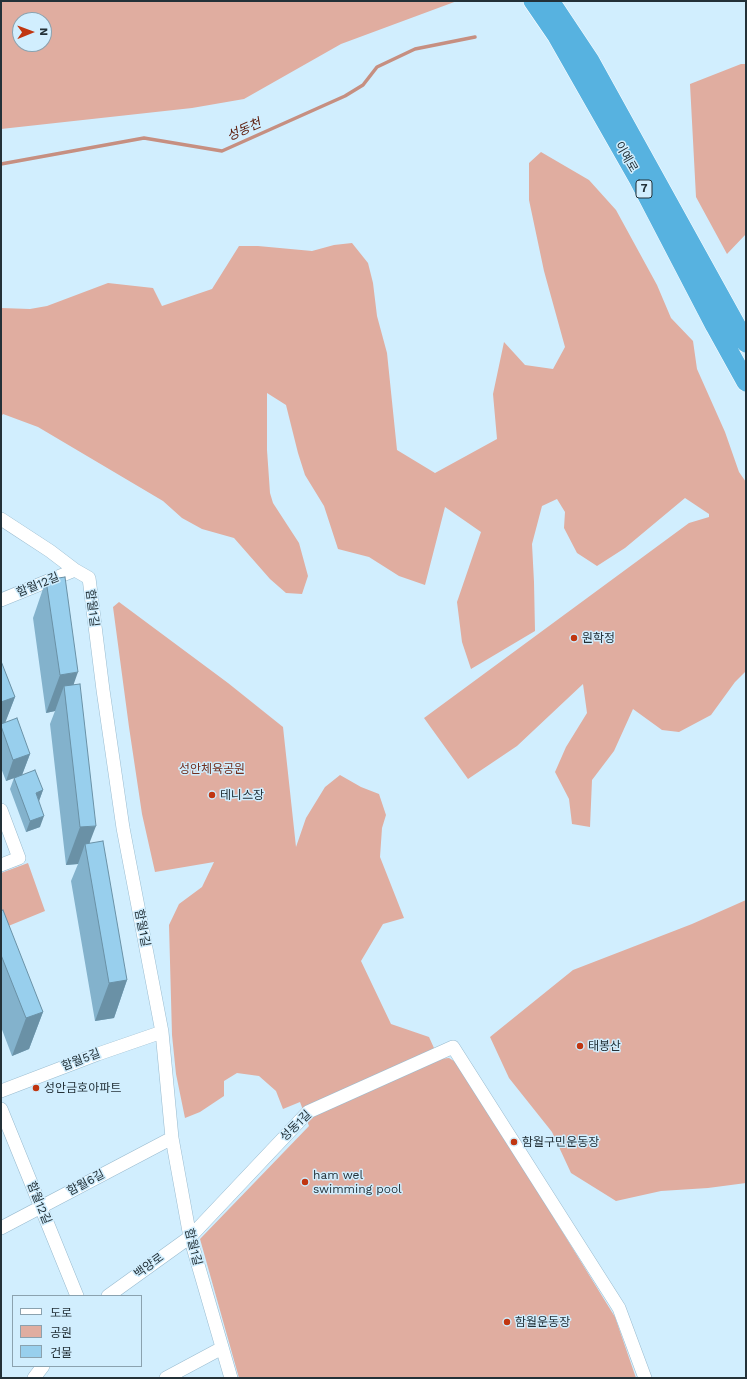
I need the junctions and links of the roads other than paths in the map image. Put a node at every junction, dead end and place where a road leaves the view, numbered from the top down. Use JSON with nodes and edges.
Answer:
{"nodes":[{"id":1,"x":533,"y":1,"type":"edge"},
{"id":2,"x":550,"y":1,"type":"edge"},
{"id":3,"x":746,"y":343,"type":"edge"},
{"id":4,"x":746,"y":382,"type":"edge"},
{"id":5,"x":1,"y":519,"type":"edge"},
{"id":6,"x":74,"y":570,"type":"junction"},
{"id":7,"x":1,"y":600,"type":"edge"},
{"id":8,"x":1,"y":810,"type":"edge"},
{"id":9,"x":1,"y":865,"type":"edge"},
{"id":10,"x":162,"y":1032,"type":"junction"},
{"id":11,"x":1,"y":1091,"type":"edge"},
{"id":12,"x":1,"y":1109,"type":"edge"},
{"id":13,"x":172,"y":1138,"type":"junction"},
{"id":14,"x":40,"y":1207,"type":"junction"},
{"id":15,"x":1,"y":1228,"type":"edge"},
{"id":16,"x":190,"y":1237,"type":"junction"},
{"id":17,"x":77,"y":1295,"type":"edge"},
{"id":18,"x":109,"y":1295,"type":"edge"},
{"id":19,"x":222,"y":1348,"type":"junction"},
{"id":20,"x":42,"y":1367,"type":"edge"},
{"id":21,"x":34,"y":1378,"type":"edge"},
{"id":22,"x":166,"y":1378,"type":"edge"},
{"id":23,"x":231,"y":1378,"type":"edge"},
{"id":24,"x":645,"y":1378,"type":"edge"}],
"edges":[{"from":1,"to":4,"type":"highway","name":"이예로","number":"7"},
{"from":2,"to":3,"type":"highway","name":"이예로","number":"7"},
{"from":5,"to":6,"type":"street","name":"함월1길"},
{"from":6,"to":7,"type":"street","name":"함월12길"},
{"from":6,"to":10,"type":"street","name":"함월1길"},
{"from":8,"to":9,"type":"street"},
{"from":10,"to":11,"type":"street","name":"함월5길"},
{"from":10,"to":13,"type":"street","name":"함월1길"},
{"from":12,"to":14,"type":"street","name":"함월12길"},
{"from":13,"to":14,"type":"street","name":"함월6길"},
{"from":13,"to":16,"type":"street","name":"함월1길"},
{"from":14,"to":15,"type":"street","name":"함월6길"},
{"from":14,"to":17,"type":"street","name":"함월12길"},
{"from":16,"to":18,"type":"street","name":"백양로"},
{"from":16,"to":19,"type":"street","name":"함월1길"},
{"from":16,"to":24,"type":"street","name":"성동1길"},
{"from":19,"to":22,"type":"street"},
{"from":19,"to":23,"type":"street","name":"함월1길"},
{"from":20,"to":21,"type":"street"}]}
